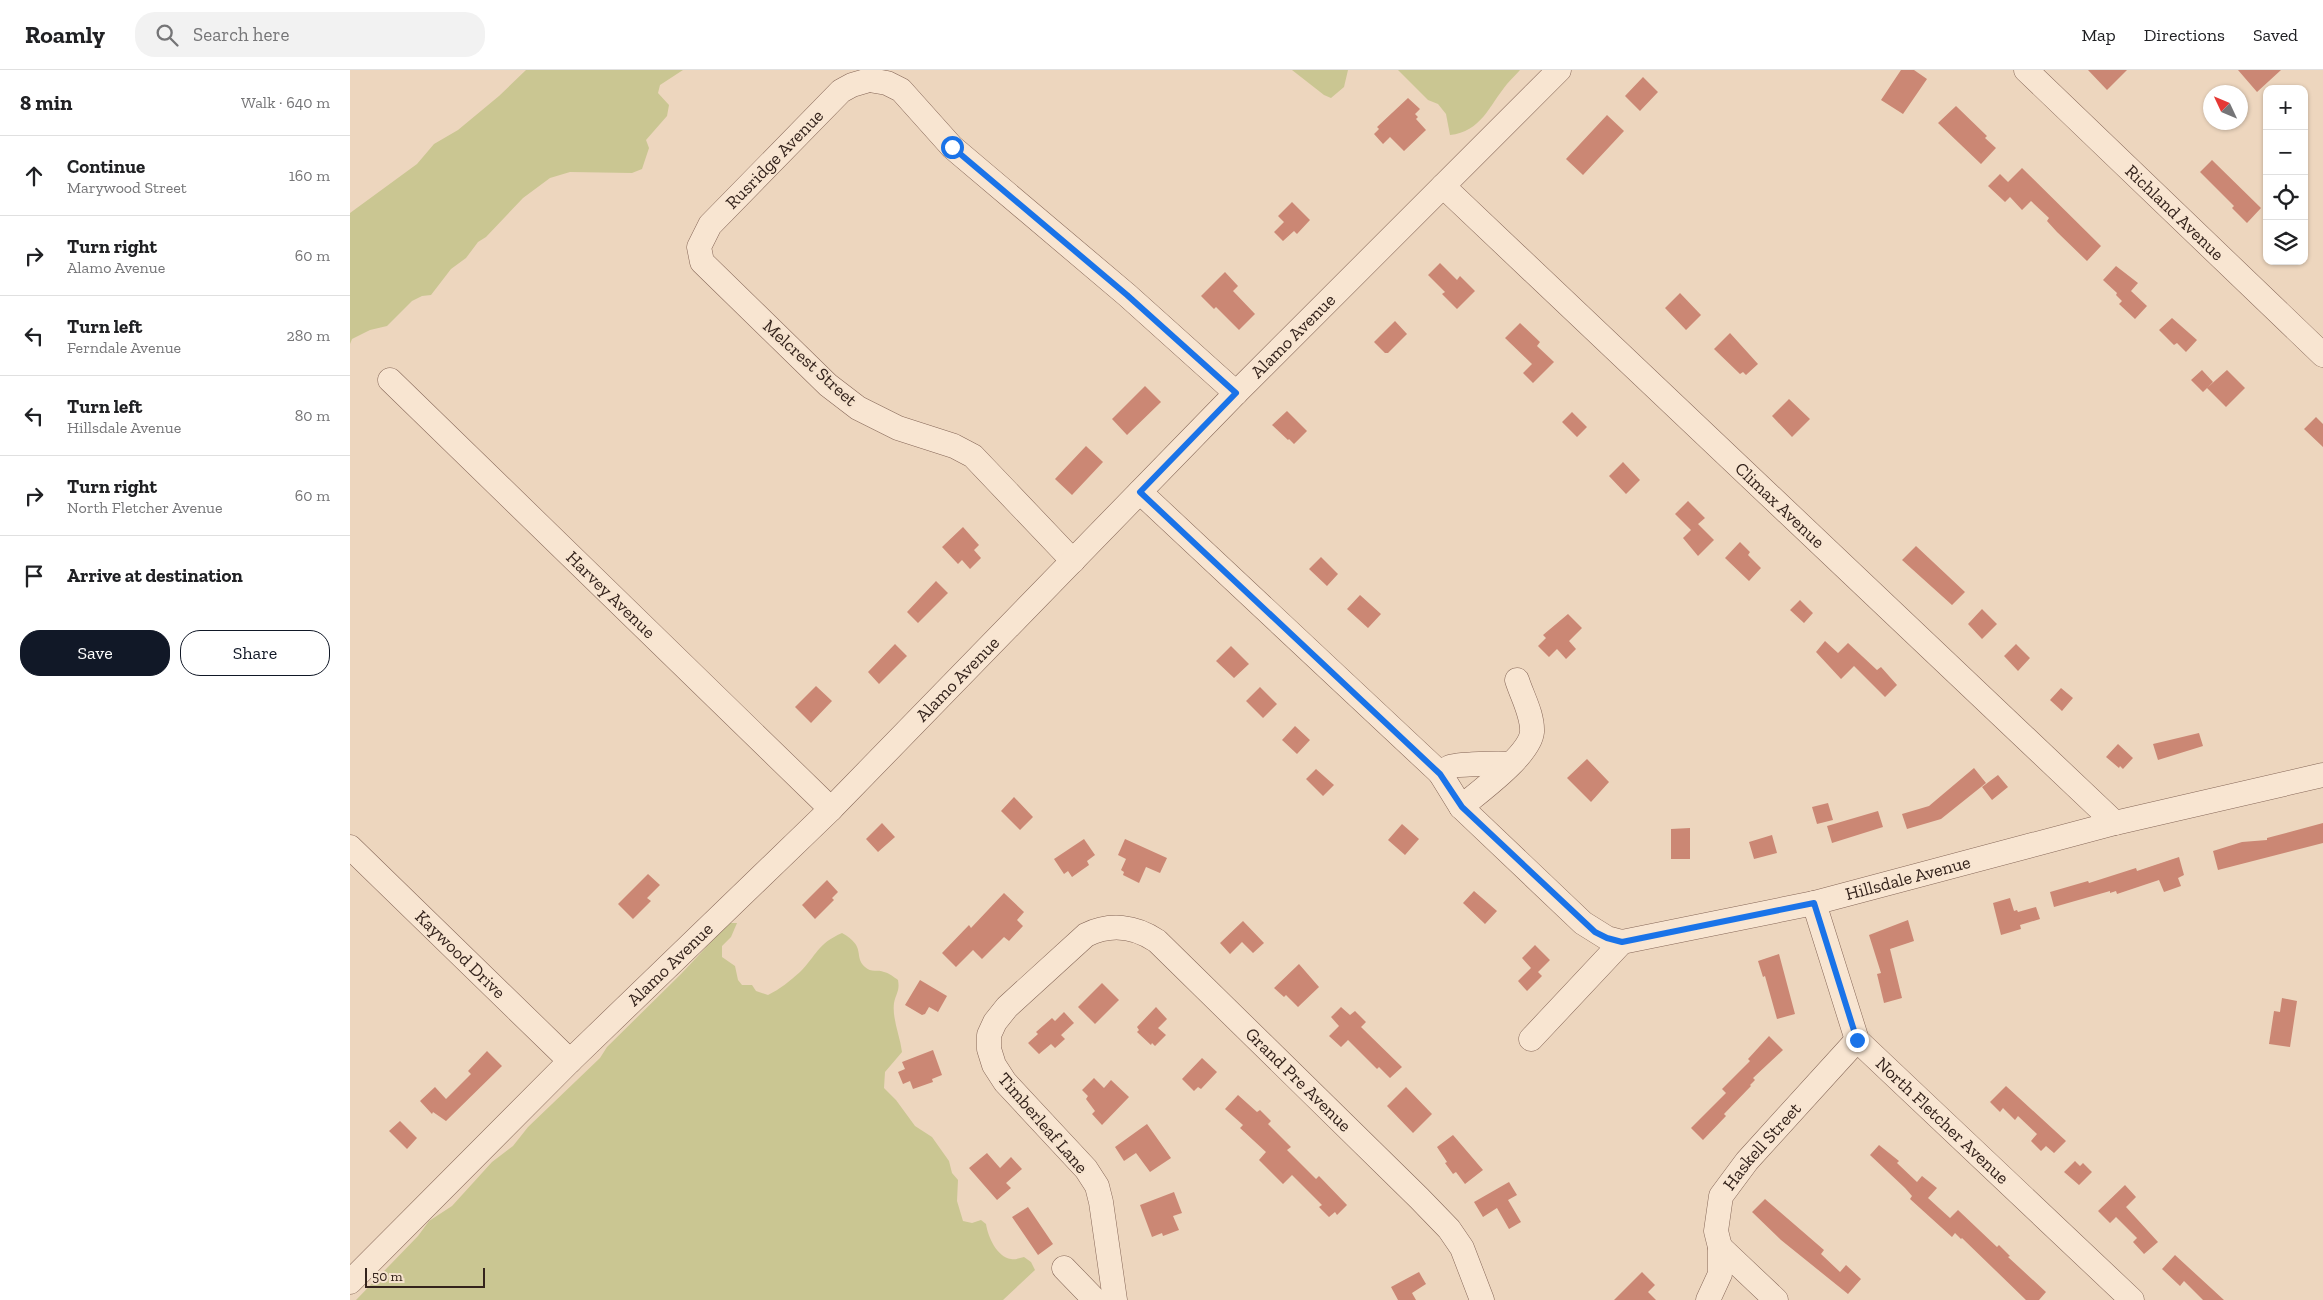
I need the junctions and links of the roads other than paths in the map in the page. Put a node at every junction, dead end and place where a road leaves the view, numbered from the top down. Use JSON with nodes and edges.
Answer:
{"nodes":[{"id":1,"x":1559,"y":70,"type":"edge"},
{"id":2,"x":2026,"y":70,"type":"edge"},
{"id":3,"x":1443,"y":186,"type":"junction"},
{"id":4,"x":700,"y":255,"type":"joint"},
{"id":5,"x":2323,"y":355,"type":"edge"},
{"id":6,"x":390,"y":380,"type":"dead end"},
{"id":7,"x":1236,"y":393,"type":"junction"},
{"id":8,"x":1140,"y":492,"type":"junction"},
{"id":9,"x":1073,"y":561,"type":"junction"},
{"id":10,"x":1517,"y":680,"type":"dead end"},
{"id":11,"x":1510,"y":764,"type":"junction"},
{"id":12,"x":1440,"y":774,"type":"junction"},
{"id":13,"x":2323,"y":774,"type":"edge"},
{"id":14,"x":1462,"y":807,"type":"junction"},
{"id":15,"x":831,"y":809,"type":"junction"},
{"id":16,"x":2116,"y":823,"type":"junction"},
{"id":17,"x":350,"y":847,"type":"edge"},
{"id":18,"x":1814,"y":903,"type":"junction"},
{"id":19,"x":1622,"y":942,"type":"junction"},
{"id":20,"x":1072,"y":947,"type":"joint"},
{"id":21,"x":1530,"y":1039,"type":"dead end"},
{"id":22,"x":1857,"y":1040,"type":"junction"},
{"id":23,"x":570,"y":1061,"type":"junction"},
{"id":24,"x":1720,"y":1247,"type":"junction"},
{"id":25,"x":1064,"y":1268,"type":"dead end"},
{"id":26,"x":350,"y":1282,"type":"edge"},
{"id":27,"x":1095,"y":1300,"type":"edge"},
{"id":28,"x":1115,"y":1300,"type":"edge"},
{"id":29,"x":1482,"y":1300,"type":"edge"},
{"id":30,"x":1708,"y":1300,"type":"edge"},
{"id":31,"x":1776,"y":1300,"type":"edge"},
{"id":32,"x":2132,"y":1300,"type":"edge"}],
"edges":[{"from":1,"to":3,"type":"street","name":"Alamo Avenue"},
{"from":2,"to":5,"type":"street","name":"Richland Avenue"},
{"from":3,"to":7,"type":"street","name":"Alamo Avenue"},
{"from":3,"to":16,"type":"street","name":"Climax Avenue"},
{"from":4,"to":7,"type":"street","name":"Rusridge Avenue"},
{"from":4,"to":9,"type":"street","name":"Melcrest Street"},
{"from":6,"to":15,"type":"street","name":"Harvey Avenue"},
{"from":7,"to":8,"type":"street","name":"Alamo Avenue"},
{"from":8,"to":9,"type":"street","name":"Alamo Avenue"},
{"from":8,"to":12,"type":"street"},
{"from":9,"to":15,"type":"street","name":"Alamo Avenue"},
{"from":10,"to":11,"type":"street"},
{"from":11,"to":12,"type":"street"},
{"from":11,"to":14,"type":"street"},
{"from":12,"to":14,"type":"street"},
{"from":13,"to":16,"type":"street","name":"Hillsdale Avenue"},
{"from":14,"to":19,"type":"street"},
{"from":15,"to":23,"type":"street","name":"Alamo Avenue"},
{"from":16,"to":18,"type":"street","name":"Hillsdale Avenue"},
{"from":17,"to":23,"type":"street","name":"Kaywood Drive"},
{"from":18,"to":19,"type":"street","name":"Hillsdale Avenue"},
{"from":18,"to":22,"type":"street","name":"North Fletcher Avenue"},
{"from":19,"to":21,"type":"street"},
{"from":20,"to":28,"type":"street","name":"Timberleaf Lane"},
{"from":20,"to":29,"type":"street","name":"Grand Pre Avenue"},
{"from":22,"to":24,"type":"street","name":"Haskell Street"},
{"from":22,"to":32,"type":"street","name":"North Fletcher Avenue"},
{"from":23,"to":26,"type":"street","name":"Alamo Avenue"},
{"from":24,"to":30,"type":"street","name":"Haskell Street"},
{"from":24,"to":31,"type":"street"},
{"from":25,"to":27,"type":"street"}]}
